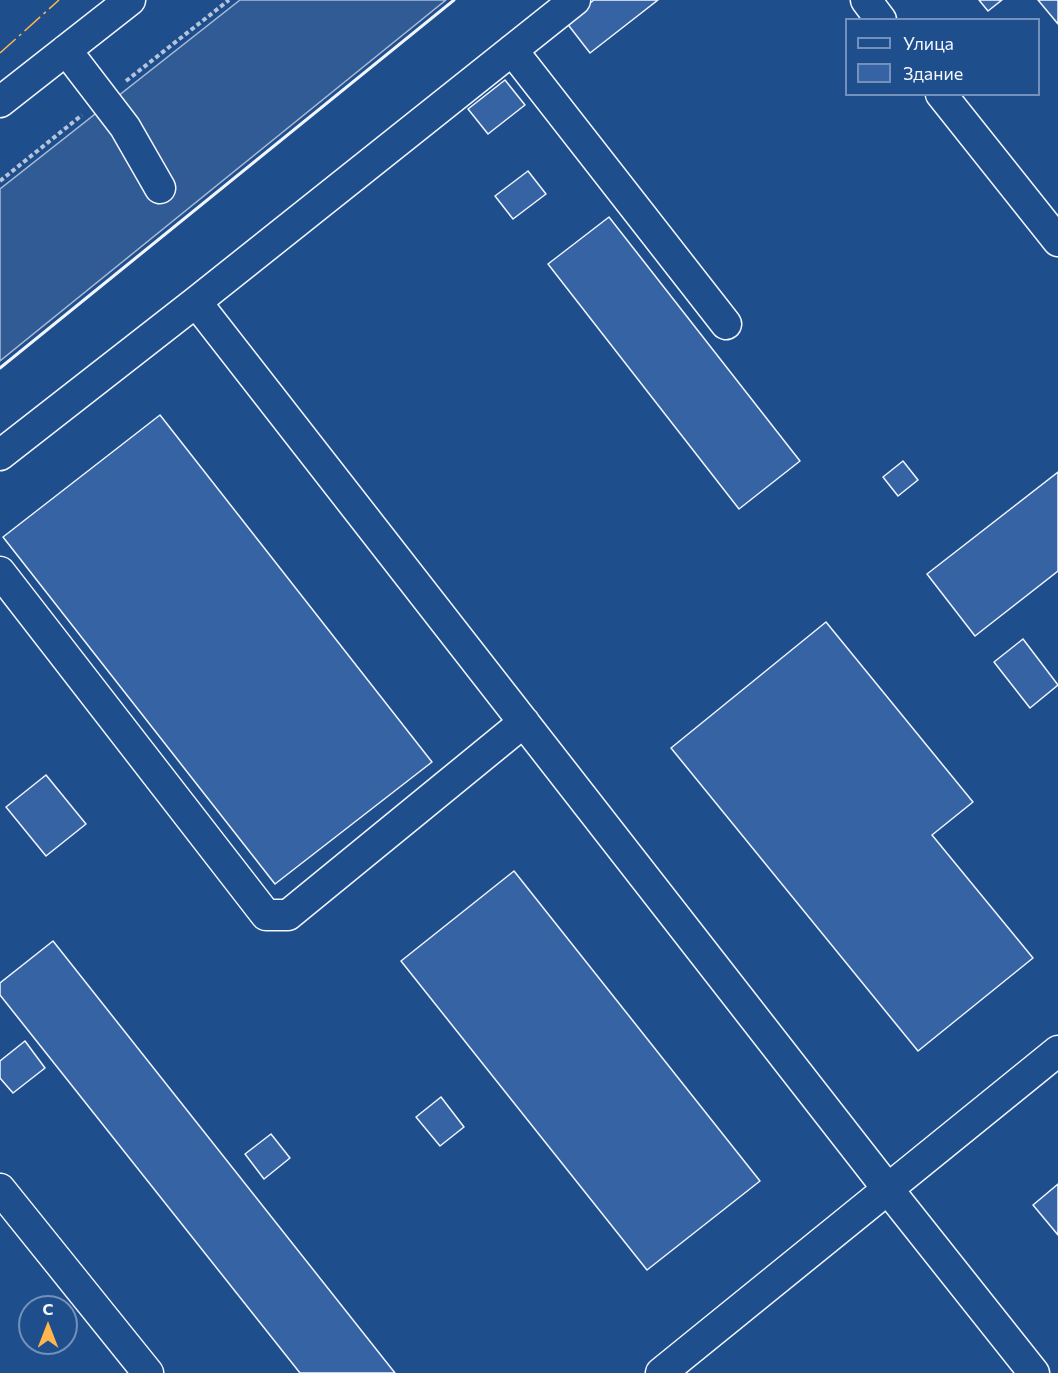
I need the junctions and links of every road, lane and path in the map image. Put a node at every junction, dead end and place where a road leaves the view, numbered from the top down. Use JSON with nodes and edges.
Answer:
{"nodes":[{"id":1,"x":130,"y":0,"type":"edge"},
{"id":2,"x":575,"y":0,"type":"edge"},
{"id":3,"x":866,"y":0,"type":"edge"},
{"id":4,"x":880,"y":18,"type":"edge"},
{"id":5,"x":66,"y":50,"type":"junction"},
{"id":6,"x":512,"y":50,"type":"junction"},
{"id":7,"x":943,"y":96,"type":"edge"},
{"id":8,"x":0,"y":102,"type":"edge"},
{"id":9,"x":160,"y":188,"type":"dead end"},
{"id":10,"x":1058,"y":241,"type":"edge"},
{"id":11,"x":196,"y":302,"type":"junction"},
{"id":12,"x":726,"y":324,"type":"dead end"},
{"id":13,"x":0,"y":455,"type":"edge"},
{"id":14,"x":0,"y":572,"type":"edge"},
{"id":15,"x":524,"y":722,"type":"junction"},
{"id":16,"x":1058,"y":1051,"type":"edge"},
{"id":17,"x":887,"y":1188,"type":"junction"},
{"id":18,"x":0,"y":1190,"type":"edge"},
{"id":19,"x":148,"y":1373,"type":"edge"},
{"id":20,"x":661,"y":1373,"type":"edge"},
{"id":21,"x":1034,"y":1373,"type":"edge"}],
"edges":[{"from":1,"to":5,"type":"street"},
{"from":2,"to":6,"type":"street"},
{"from":3,"to":4,"type":"street"},
{"from":5,"to":8,"type":"street"},
{"from":5,"to":9,"type":"street"},
{"from":6,"to":11,"type":"street"},
{"from":6,"to":12,"type":"street"},
{"from":7,"to":10,"type":"street"},
{"from":11,"to":13,"type":"street"},
{"from":11,"to":15,"type":"street"},
{"from":14,"to":15,"type":"street"},
{"from":15,"to":17,"type":"street"},
{"from":16,"to":17,"type":"street"},
{"from":17,"to":20,"type":"street"},
{"from":17,"to":21,"type":"street"},
{"from":18,"to":19,"type":"street"}]}
